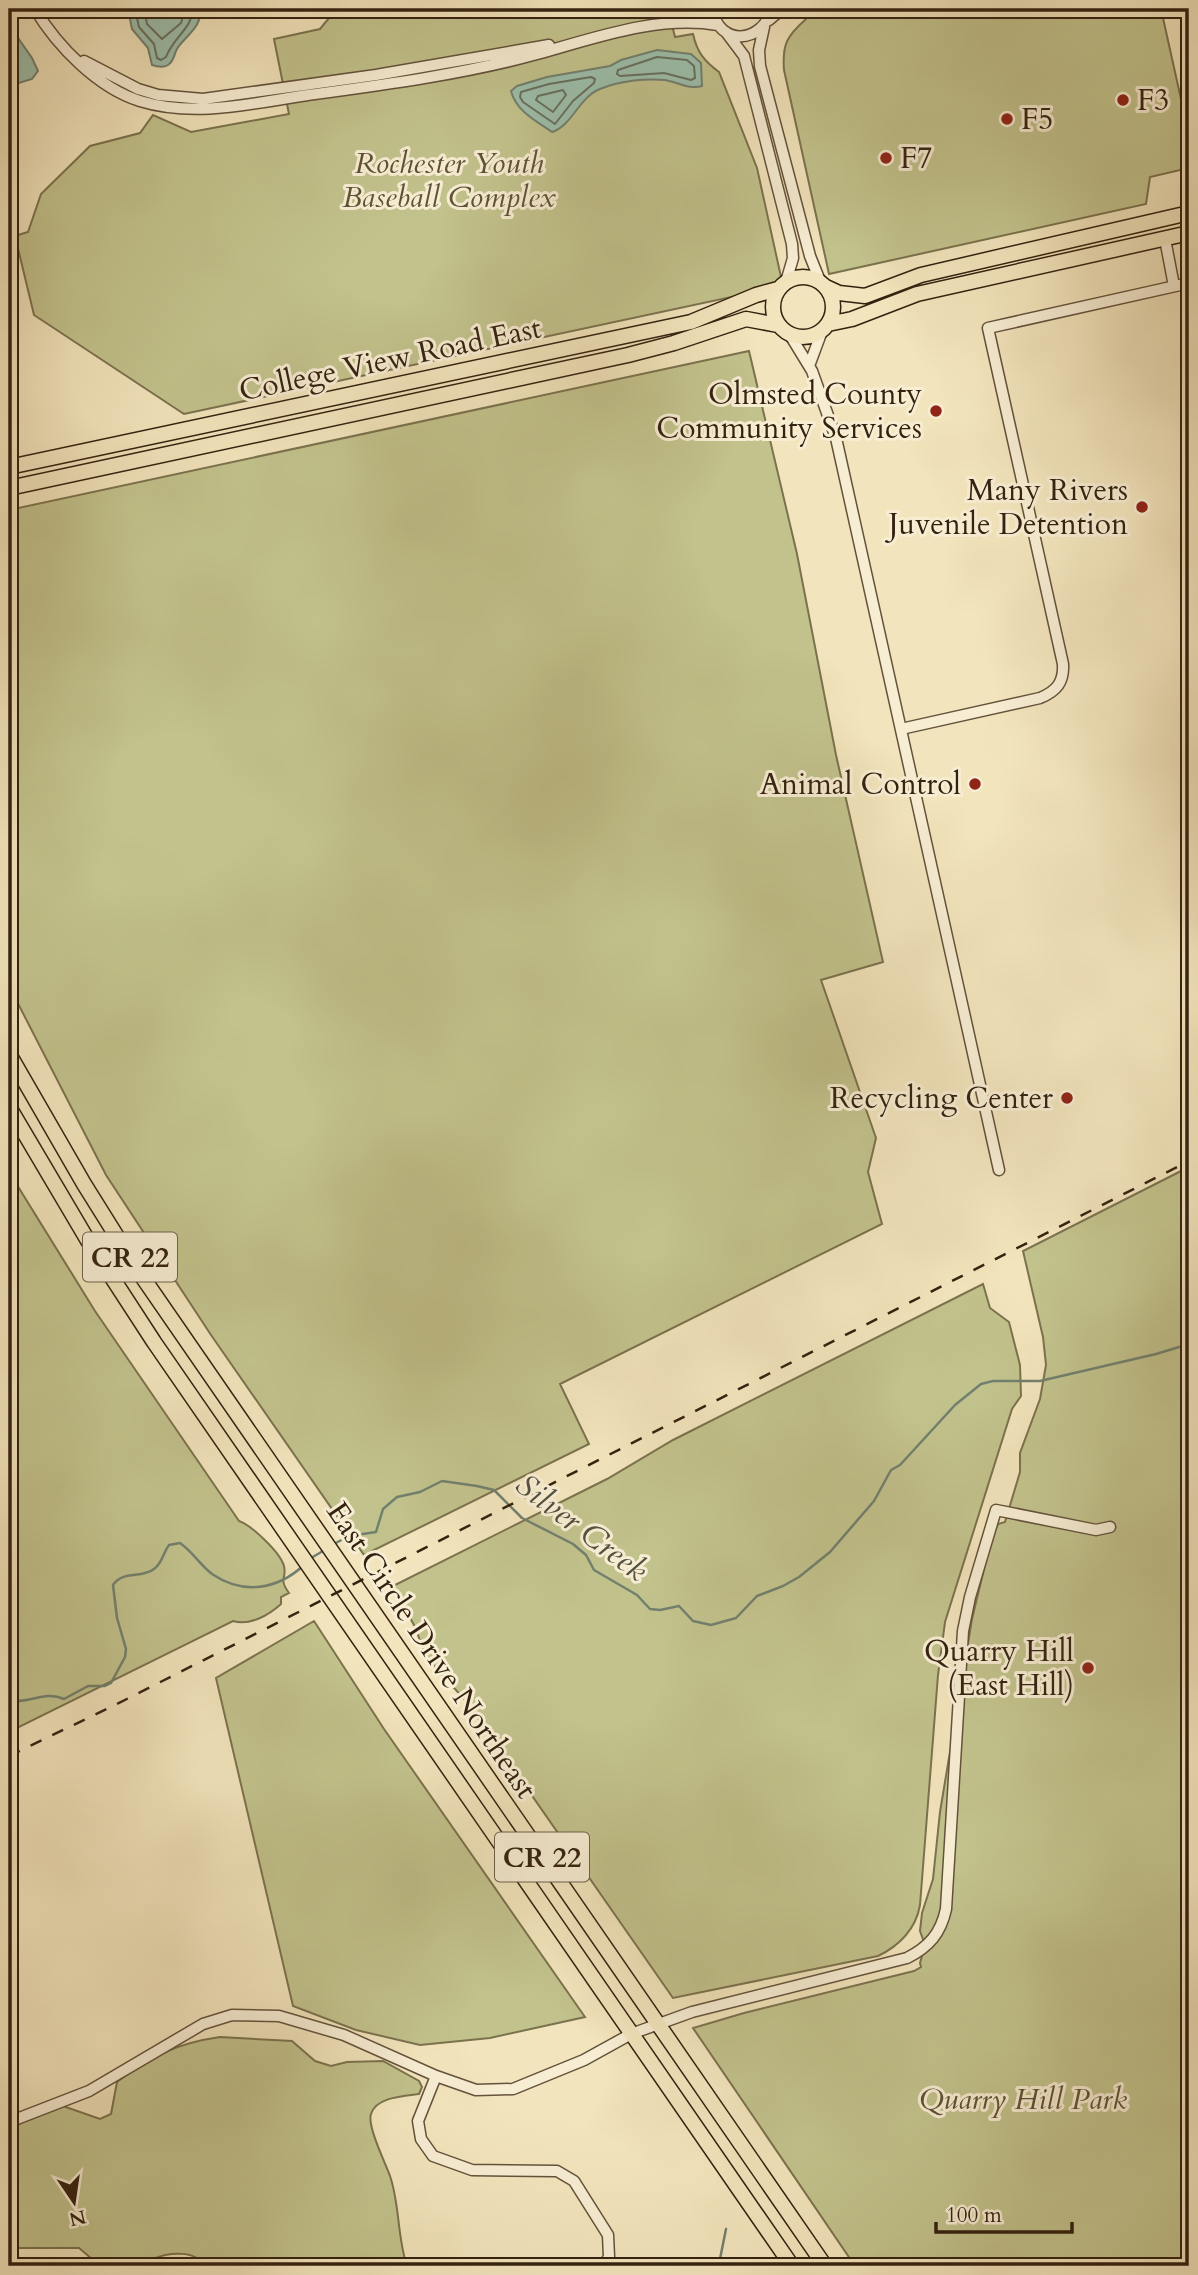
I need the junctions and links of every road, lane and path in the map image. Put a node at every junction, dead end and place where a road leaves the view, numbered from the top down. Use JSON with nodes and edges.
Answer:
{"nodes":[{"id":1,"x":35,"y":9,"type":"edge"},
{"id":2,"x":696,"y":9,"type":"edge"},
{"id":3,"x":712,"y":9,"type":"edge"},
{"id":4,"x":782,"y":9,"type":"edge"},
{"id":5,"x":768,"y":19,"type":"edge"},
{"id":6,"x":653,"y":25,"type":"junction"},
{"id":7,"x":722,"y":29,"type":"junction"},
{"id":8,"x":1189,"y":213,"type":"edge"},
{"id":9,"x":1189,"y":233,"type":"edge"},
{"id":10,"x":1165,"y":239,"type":"junction"},
{"id":11,"x":1189,"y":283,"type":"edge"},
{"id":12,"x":823,"y":284,"type":"junction"},
{"id":13,"x":782,"y":286,"type":"junction"},
{"id":14,"x":1174,"y":286,"type":"junction"},
{"id":15,"x":825,"y":328,"type":"junction"},
{"id":16,"x":784,"y":330,"type":"junction"},
{"id":17,"x":809,"y":366,"type":"junction"},
{"id":18,"x":9,"y":467,"type":"edge"},
{"id":19,"x":9,"y":488,"type":"edge"},
{"id":20,"x":901,"y":729,"type":"junction"},
{"id":21,"x":9,"y":1054,"type":"edge"},
{"id":22,"x":9,"y":1107,"type":"edge"},
{"id":23,"x":999,"y":1170,"type":"dead end"},
{"id":24,"x":1110,"y":1527,"type":"dead end"},
{"id":25,"x":656,"y":2024,"type":"junction"},
{"id":26,"x":631,"y":2034,"type":"junction"},
{"id":27,"x":436,"y":2076,"type":"junction"},
{"id":28,"x":9,"y":2122,"type":"edge"},
{"id":29,"x":603,"y":2266,"type":"edge"},
{"id":30,"x":792,"y":2266,"type":"edge"},
{"id":31,"x":825,"y":2266,"type":"edge"}],
"edges":[{"from":1,"to":6,"type":"street"},
{"from":2,"to":6,"type":"street"},
{"from":3,"to":7,"type":"street"},
{"from":4,"to":5,"type":"street"},
{"from":5,"to":7,"type":"street"},
{"from":5,"to":12,"type":"street"},
{"from":6,"to":7,"type":"street"},
{"from":7,"to":13,"type":"street"},
{"from":8,"to":12,"type":"main road"},
{"from":9,"to":10,"type":"main road"},
{"from":10,"to":14,"type":"street"},
{"from":10,"to":15,"type":"main road"},
{"from":11,"to":14,"type":"street"},
{"from":12,"to":13,"type":"main road"},
{"from":12,"to":15,"type":"main road"},
{"from":13,"to":16,"type":"main road"},
{"from":13,"to":18,"type":"main road","name":"College View Road East"},
{"from":14,"to":20,"type":"street"},
{"from":15,"to":16,"type":"main road"},
{"from":15,"to":17,"type":"street"},
{"from":16,"to":17,"type":"street"},
{"from":16,"to":19,"type":"main road","name":"College View Road East"},
{"from":17,"to":20,"type":"street"},
{"from":20,"to":23,"type":"street"},
{"from":21,"to":25,"type":"main road","name":"East Circle Drive Northeast","number":"CR 22"},
{"from":22,"to":26,"type":"main road","name":"East Circle Drive Northeast","number":"CR 22"},
{"from":24,"to":25,"type":"street"},
{"from":25,"to":26,"type":"street"},
{"from":25,"to":31,"type":"main road","name":"East Circle Drive Northeast","number":"CR 22"},
{"from":26,"to":27,"type":"street"},
{"from":26,"to":30,"type":"main road","name":"East Circle Drive Northeast","number":"CR 22"},
{"from":27,"to":28,"type":"street"},
{"from":27,"to":29,"type":"street"}]}
